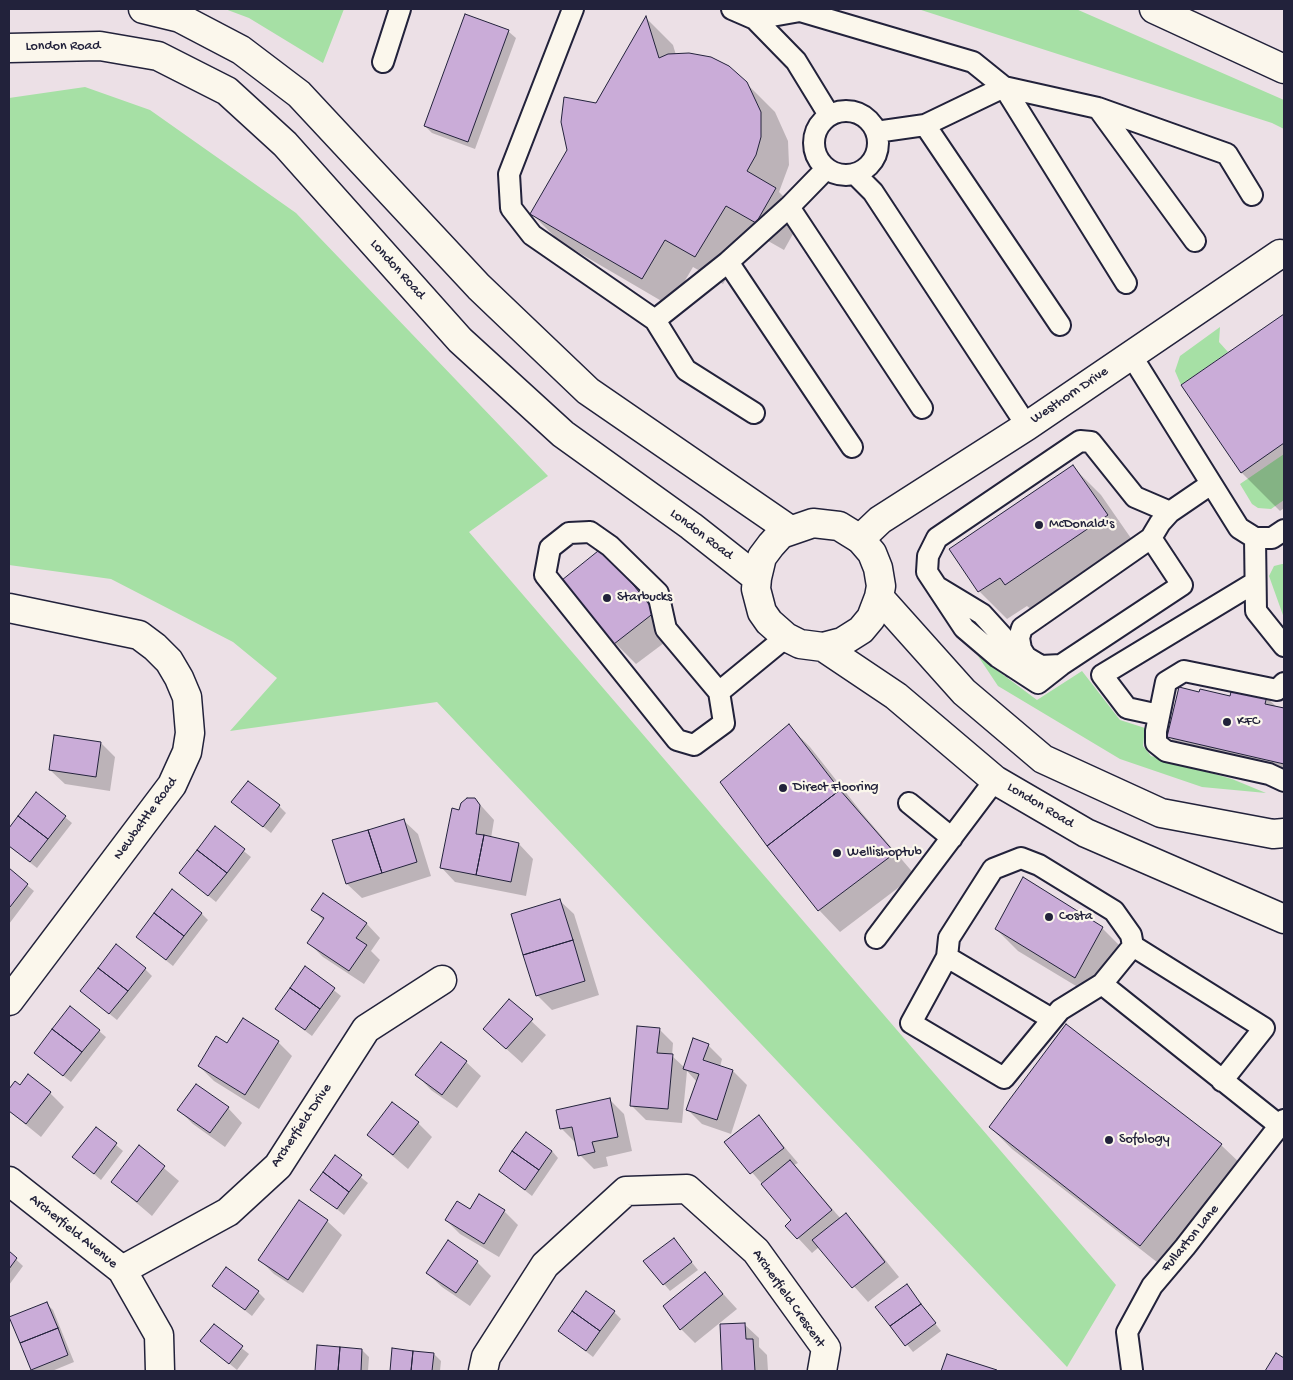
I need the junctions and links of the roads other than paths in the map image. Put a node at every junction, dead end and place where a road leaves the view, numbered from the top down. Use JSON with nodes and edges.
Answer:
{"nodes":[{"id":1,"x":143,"y":9,"type":"edge"},
{"id":2,"x":400,"y":9,"type":"edge"},
{"id":3,"x":573,"y":9,"type":"edge"},
{"id":4,"x":732,"y":9,"type":"edge"},
{"id":5,"x":1154,"y":9,"type":"edge"},
{"id":6,"x":755,"y":19,"type":"junction"},
{"id":7,"x":9,"y":48,"type":"edge"},
{"id":8,"x":383,"y":62,"type":"dead end"},
{"id":9,"x":1284,"y":69,"type":"edge"},
{"id":10,"x":1004,"y":87,"type":"junction"},
{"id":11,"x":1098,"y":108,"type":"junction"},
{"id":12,"x":829,"y":115,"type":"junction"},
{"id":13,"x":925,"y":125,"type":"junction"},
{"id":14,"x":876,"y":132,"type":"junction"},
{"id":15,"x":826,"y":169,"type":"junction"},
{"id":16,"x":855,"y":174,"type":"junction"},
{"id":17,"x":1252,"y":195,"type":"dead end"},
{"id":18,"x":789,"y":207,"type":"junction"},
{"id":19,"x":1194,"y":241,"type":"dead end"},
{"id":20,"x":1280,"y":254,"type":"dead end"},
{"id":21,"x":728,"y":262,"type":"junction"},
{"id":22,"x":1126,"y":283,"type":"dead end"},
{"id":23,"x":655,"y":320,"type":"junction"},
{"id":24,"x":1060,"y":325,"type":"dead end"},
{"id":25,"x":1131,"y":355,"type":"junction"},
{"id":26,"x":922,"y":408,"type":"dead end"},
{"id":27,"x":754,"y":414,"type":"dead end"},
{"id":28,"x":1027,"y":426,"type":"junction"},
{"id":29,"x":852,"y":447,"type":"dead end"},
{"id":30,"x":1210,"y":484,"type":"junction"},
{"id":31,"x":1170,"y":512,"type":"junction"},
{"id":32,"x":790,"y":530,"type":"junction"},
{"id":33,"x":1151,"y":538,"type":"junction"},
{"id":34,"x":1274,"y":538,"type":"edge"},
{"id":35,"x":860,"y":539,"type":"junction"},
{"id":36,"x":756,"y":578,"type":"junction"},
{"id":37,"x":1254,"y":583,"type":"junction"},
{"id":38,"x":879,"y":598,"type":"junction"},
{"id":39,"x":9,"y":608,"type":"edge"},
{"id":40,"x":786,"y":637,"type":"junction"},
{"id":41,"x":1284,"y":646,"type":"edge"},
{"id":42,"x":823,"y":647,"type":"junction"},
{"id":43,"x":1061,"y":665,"type":"junction"},
{"id":44,"x":1284,"y":683,"type":"edge"},
{"id":45,"x":719,"y":692,"type":"junction"},
{"id":46,"x":1159,"y":715,"type":"junction"},
{"id":47,"x":995,"y":780,"type":"junction"},
{"id":48,"x":1284,"y":781,"type":"edge"},
{"id":49,"x":909,"y":803,"type":"dead end"},
{"id":50,"x":1284,"y":833,"type":"edge"},
{"id":51,"x":952,"y":838,"type":"junction"},
{"id":52,"x":1284,"y":919,"type":"edge"},
{"id":53,"x":876,"y":938,"type":"dead end"},
{"id":54,"x":1132,"y":940,"type":"junction"},
{"id":55,"x":947,"y":957,"type":"junction"},
{"id":56,"x":442,"y":980,"type":"dead end"},
{"id":57,"x":1102,"y":984,"type":"junction"},
{"id":58,"x":9,"y":1001,"type":"edge"},
{"id":59,"x":1052,"y":1019,"type":"junction"},
{"id":60,"x":1222,"y":1081,"type":"junction"},
{"id":61,"x":1282,"y":1123,"type":"edge"},
{"id":62,"x":9,"y":1181,"type":"edge"},
{"id":63,"x":122,"y":1270,"type":"junction"},
{"id":64,"x":1132,"y":1370,"type":"dead end"},
{"id":65,"x":160,"y":1371,"type":"edge"},
{"id":66,"x":483,"y":1371,"type":"edge"},
{"id":67,"x":822,"y":1371,"type":"edge"}],
"edges":[{"from":1,"to":32,"type":"main road"},
{"from":2,"to":8,"type":"lane"},
{"from":3,"to":23,"type":"lane"},
{"from":4,"to":6,"type":"lane"},
{"from":5,"to":9,"type":"main road"},
{"from":6,"to":10,"type":"lane"},
{"from":6,"to":12,"type":"lane"},
{"from":7,"to":36,"type":"main road","name":"London Road"},
{"from":10,"to":11,"type":"lane"},
{"from":10,"to":13,"type":"lane"},
{"from":10,"to":22,"type":"lane"},
{"from":11,"to":17,"type":"lane"},
{"from":11,"to":19,"type":"lane"},
{"from":12,"to":14,"type":"lane"},
{"from":12,"to":15,"type":"lane"},
{"from":13,"to":14,"type":"lane"},
{"from":13,"to":24,"type":"lane"},
{"from":14,"to":16,"type":"lane"},
{"from":15,"to":16,"type":"lane"},
{"from":15,"to":18,"type":"lane"},
{"from":16,"to":28,"type":"lane"},
{"from":18,"to":21,"type":"lane"},
{"from":18,"to":26,"type":"lane"},
{"from":20,"to":25,"type":"main road","name":"Westhorn Drive"},
{"from":21,"to":23,"type":"lane"},
{"from":21,"to":29,"type":"lane"},
{"from":23,"to":27,"type":"lane"},
{"from":25,"to":28,"type":"main road","name":"Westhorn Drive"},
{"from":25,"to":30,"type":"lane"},
{"from":28,"to":35,"type":"main road","name":"Westhorn Drive"},
{"from":30,"to":31,"type":"lane"},
{"from":30,"to":34,"type":"lane"},
{"from":31,"to":33,"type":"lane"},
{"from":31,"to":43,"type":"lane"},
{"from":32,"to":35,"type":"main road","name":"London Road"},
{"from":32,"to":36,"type":"main road","name":"London Road"},
{"from":33,"to":43,"type":"lane"},
{"from":33,"to":43,"type":"lane"},
{"from":34,"to":37,"type":"lane"},
{"from":35,"to":38,"type":"main road","name":"London Road"},
{"from":36,"to":40,"type":"main road","name":"London Road"},
{"from":37,"to":41,"type":"lane"},
{"from":37,"to":46,"type":"lane"},
{"from":38,"to":42,"type":"main road","name":"London Road"},
{"from":38,"to":50,"type":"main road"},
{"from":39,"to":58,"type":"main road","name":"Newbattle Road"},
{"from":40,"to":42,"type":"main road","name":"London Road"},
{"from":40,"to":45,"type":"lane"},
{"from":42,"to":47,"type":"main road","name":"London Road"},
{"from":44,"to":46,"type":"lane"},
{"from":45,"to":45,"type":"lane"},
{"from":46,"to":48,"type":"lane"},
{"from":47,"to":51,"type":"lane"},
{"from":47,"to":52,"type":"main road","name":"London Road"},
{"from":49,"to":51,"type":"lane"},
{"from":51,"to":53,"type":"lane"},
{"from":54,"to":55,"type":"lane"},
{"from":54,"to":57,"type":"lane"},
{"from":54,"to":60,"type":"lane"},
{"from":55,"to":59,"type":"lane"},
{"from":55,"to":59,"type":"lane"},
{"from":56,"to":63,"type":"main road","name":"Archerfield Drive"},
{"from":57,"to":59,"type":"lane"},
{"from":57,"to":60,"type":"lane"},
{"from":60,"to":61,"type":"lane"},
{"from":61,"to":64,"type":"lane","name":"Fullarton Lane"},
{"from":62,"to":63,"type":"main road","name":"Archerfield Avenue"},
{"from":63,"to":65,"type":"main road","name":"Archerfield Avenue"},
{"from":66,"to":67,"type":"main road","name":"Archerfield Crescent"}]}
